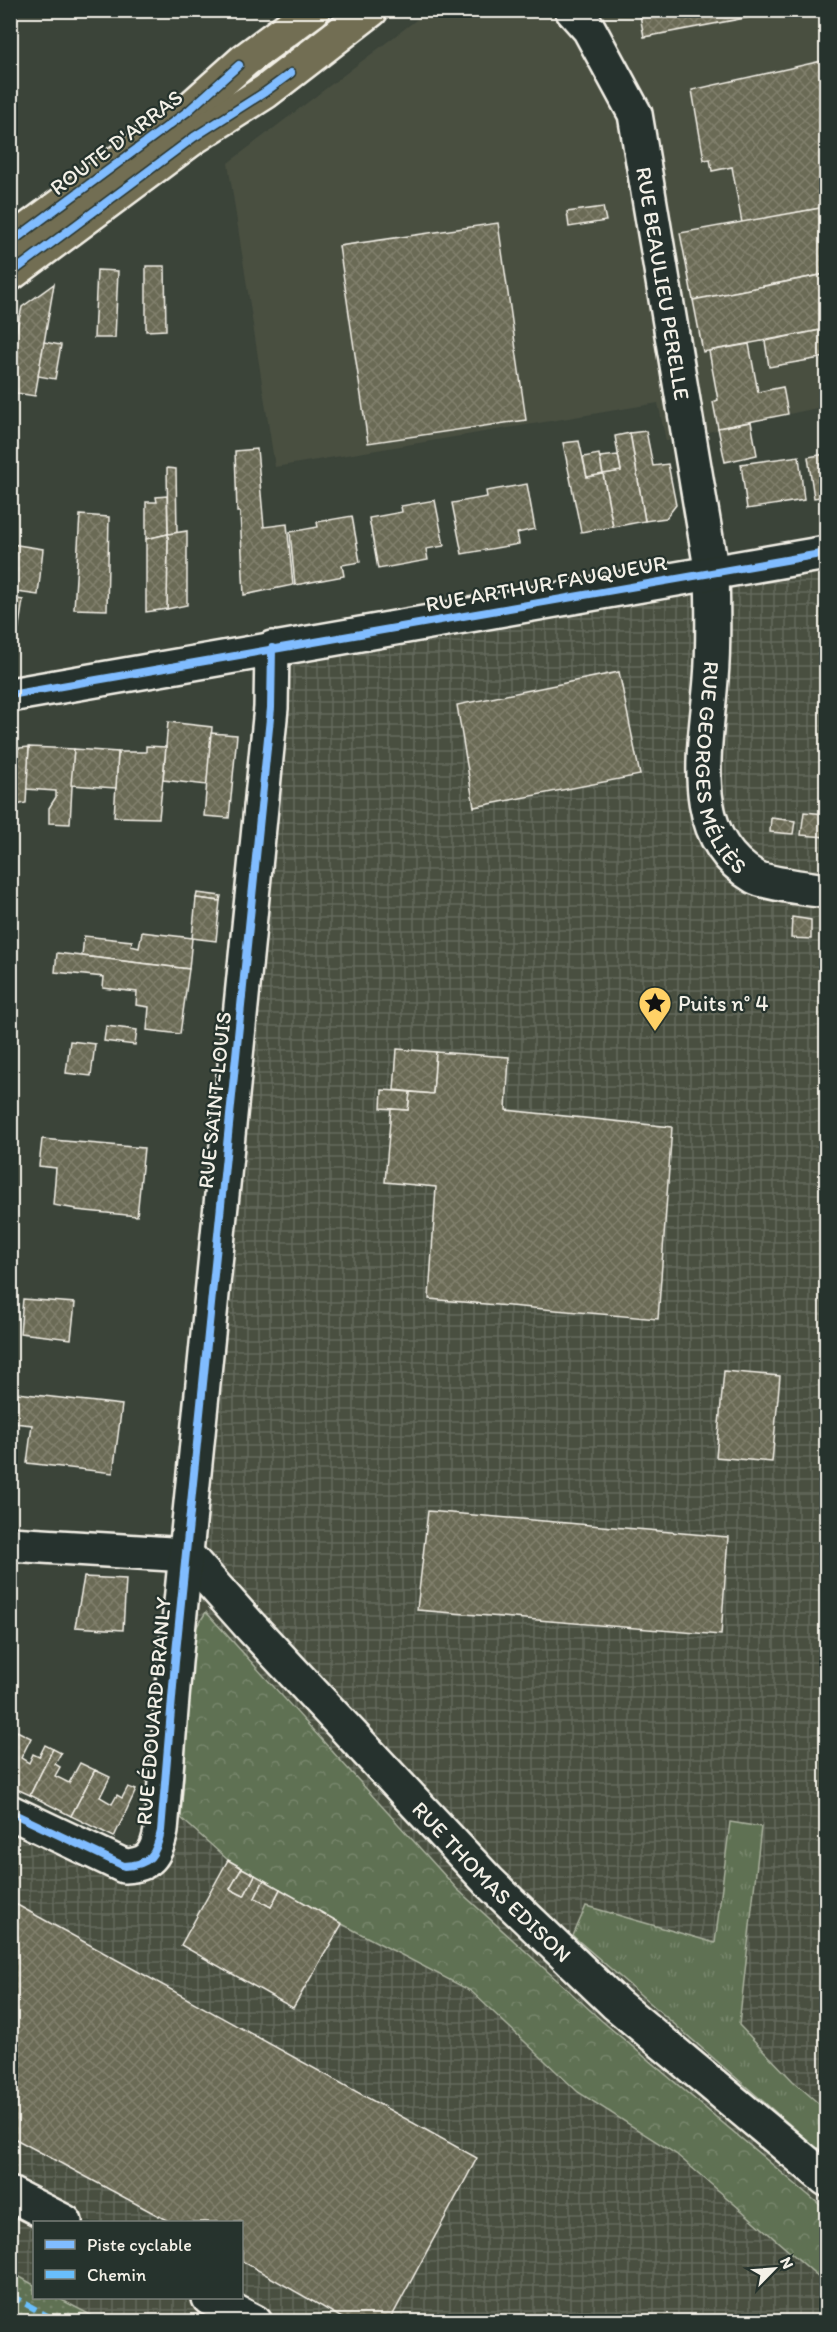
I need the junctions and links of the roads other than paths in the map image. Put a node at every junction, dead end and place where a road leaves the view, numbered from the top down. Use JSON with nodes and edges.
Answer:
{"nodes":[{"id":1,"x":313,"y":10,"type":"edge"},
{"id":2,"x":371,"y":10,"type":"edge"},
{"id":3,"x":580,"y":20,"type":"edge"},
{"id":4,"x":10,"y":243,"type":"edge"},
{"id":5,"x":10,"y":274,"type":"edge"},
{"id":6,"x":826,"y":553,"type":"edge"},
{"id":7,"x":712,"y":573,"type":"junction"},
{"id":8,"x":272,"y":648,"type":"junction"},
{"id":9,"x":10,"y":695,"type":"edge"},
{"id":10,"x":826,"y":891,"type":"edge"},
{"id":11,"x":10,"y":1544,"type":"edge"},
{"id":12,"x":187,"y":1555,"type":"junction"},
{"id":13,"x":10,"y":1812,"type":"edge"},
{"id":14,"x":826,"y":2179,"type":"edge"},
{"id":15,"x":10,"y":2194,"type":"edge"},
{"id":16,"x":61,"y":2221,"type":"edge"},
{"id":17,"x":211,"y":2299,"type":"edge"},
{"id":18,"x":255,"y":2322,"type":"edge"}],
"edges":[{"from":1,"to":4,"type":"main road","name":"ROUTE D'ARRAS"},
{"from":2,"to":5,"type":"main road","name":"ROUTE D'ARRAS"},
{"from":3,"to":7,"type":"street","name":"RUE BEAULIEU PERELLE"},
{"from":6,"to":7,"type":"street","name":"RUE ARTHUR FAUQUEUR"},
{"from":7,"to":8,"type":"street","name":"RUE ARTHUR FAUQUEUR"},
{"from":7,"to":10,"type":"street","name":"RUE GEORGES MÉLIÈS"},
{"from":8,"to":9,"type":"street","name":"RUE ARTHUR FAUQUEUR"},
{"from":8,"to":12,"type":"street","name":"RUE SAINT-LOUIS"},
{"from":11,"to":12,"type":"street"},
{"from":12,"to":13,"type":"street","name":"RUE ÉDOUARD BRANLY"},
{"from":12,"to":14,"type":"street","name":"RUE THOMAS EDISON"},
{"from":15,"to":16,"type":"street"},
{"from":17,"to":18,"type":"street"}]}
